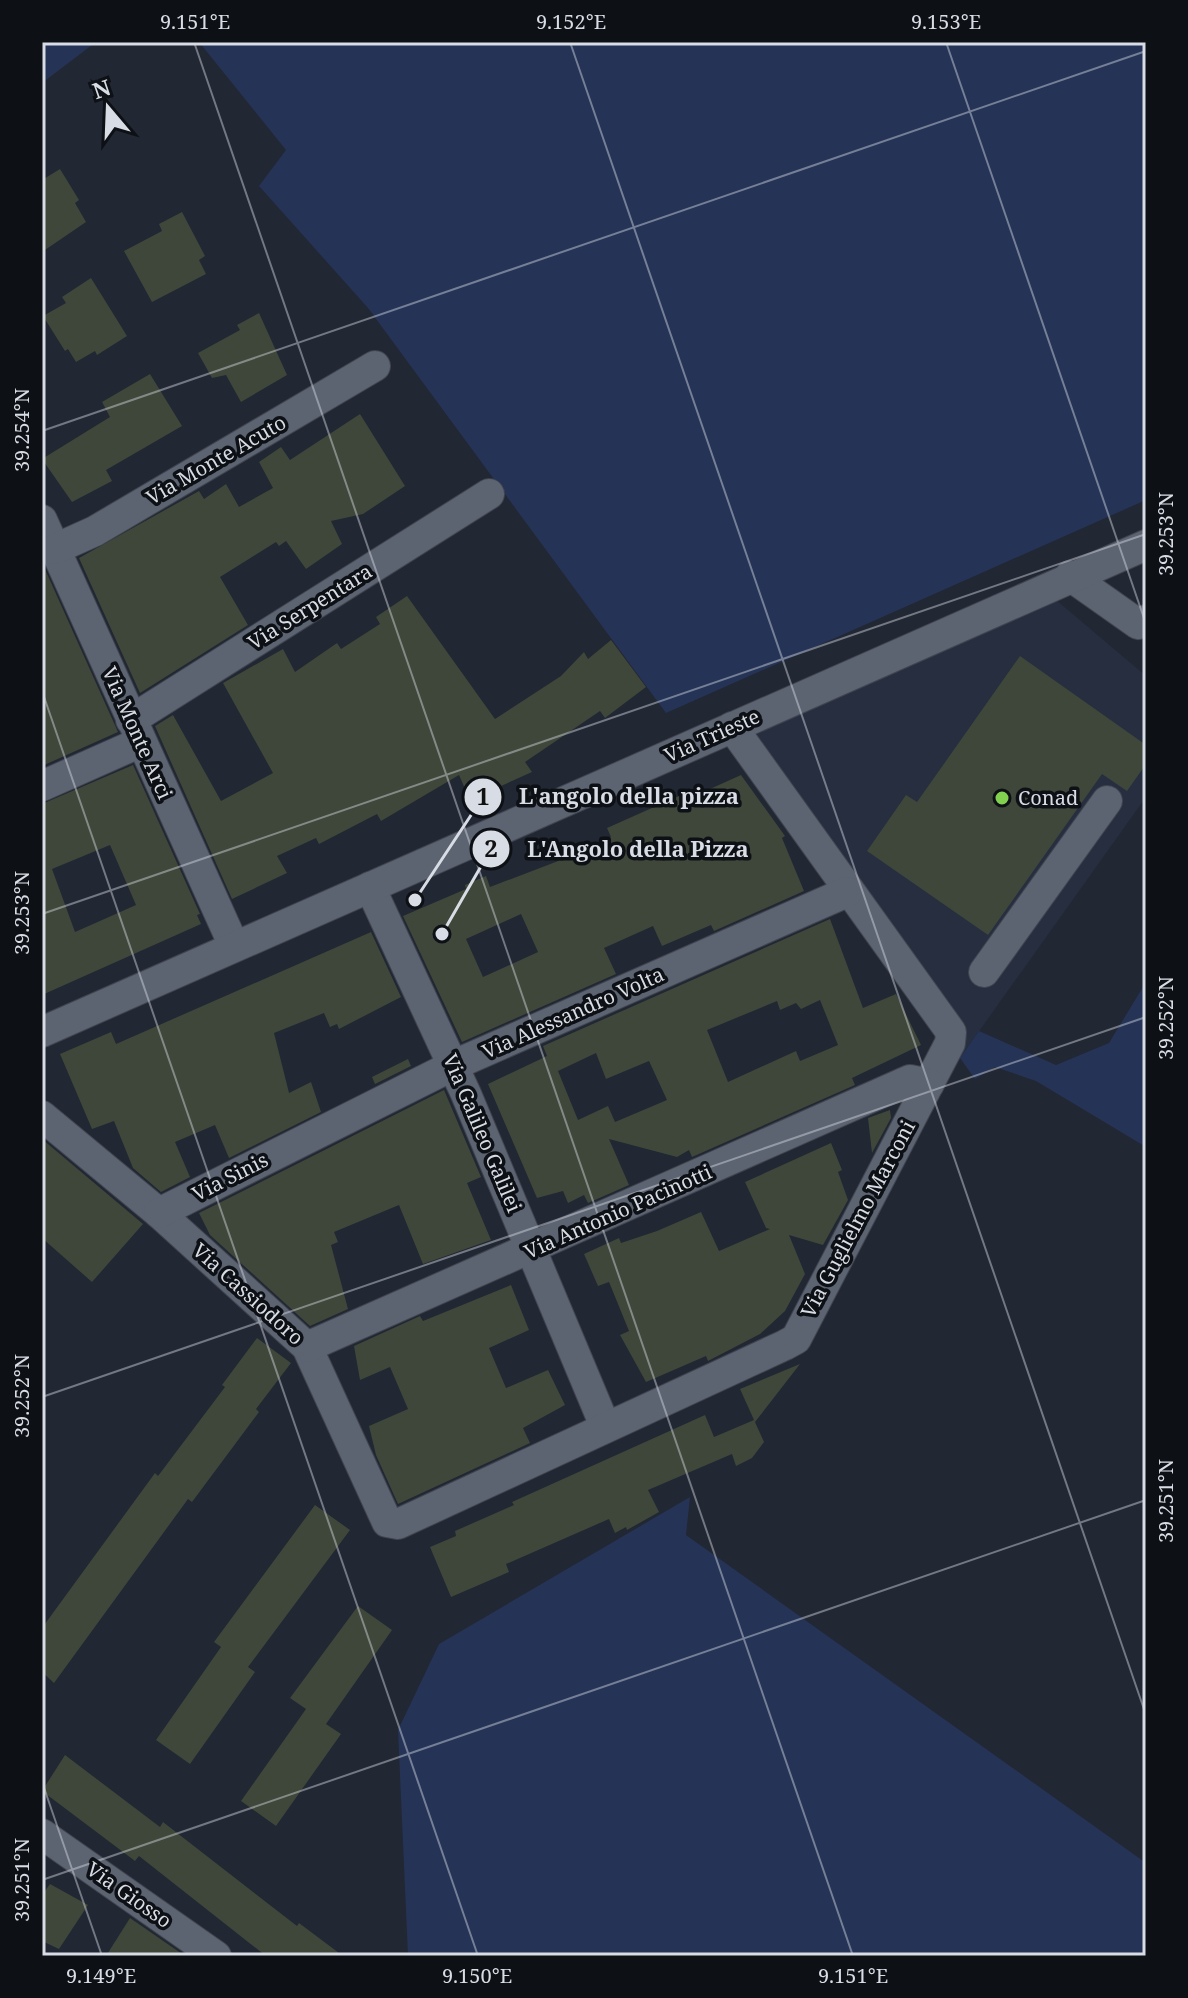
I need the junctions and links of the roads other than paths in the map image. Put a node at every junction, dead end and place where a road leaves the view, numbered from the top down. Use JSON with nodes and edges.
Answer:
{"nodes":[{"id":1,"x":375,"y":366,"type":"dead end"},
{"id":2,"x":489,"y":494,"type":"dead end"},
{"id":3,"x":42,"y":520,"type":"edge"},
{"id":4,"x":1146,"y":545,"type":"edge"},
{"id":5,"x":55,"y":549,"type":"junction"},
{"id":6,"x":1070,"y":576,"type":"junction"},
{"id":7,"x":1146,"y":620,"type":"edge"},
{"id":8,"x":732,"y":727,"type":"junction"},
{"id":9,"x":136,"y":731,"type":"junction"},
{"id":10,"x":42,"y":786,"type":"edge"},
{"id":11,"x":1107,"y":801,"type":"dead end"},
{"id":12,"x":370,"y":887,"type":"junction"},
{"id":13,"x":847,"y":892,"type":"junction"},
{"id":14,"x":234,"y":946,"type":"junction"},
{"id":15,"x":984,"y":972,"type":"dead end"},
{"id":16,"x":42,"y":1032,"type":"edge"},
{"id":17,"x":454,"y":1065,"type":"junction"},
{"id":18,"x":929,"y":1084,"type":"junction"},
{"id":19,"x":42,"y":1116,"type":"edge"},
{"id":20,"x":301,"y":1141,"type":"joint"},
{"id":21,"x":159,"y":1213,"type":"junction"},
{"id":22,"x":533,"y":1250,"type":"junction"},
{"id":23,"x":307,"y":1347,"type":"junction"},
{"id":24,"x":605,"y":1426,"type":"junction"},
{"id":25,"x":387,"y":1522,"type":"joint"},
{"id":26,"x":42,"y":1834,"type":"edge"},
{"id":27,"x":216,"y":1956,"type":"edge"}],
"edges":[{"from":1,"to":5,"type":"street","name":"Via Monte Acuto"},
{"from":2,"to":9,"type":"street","name":"Via Serpentara"},
{"from":3,"to":5,"type":"street","name":"Via Monte Arci"},
{"from":4,"to":6,"type":"street","name":"Via Trieste"},
{"from":5,"to":9,"type":"street","name":"Via Monte Arci"},
{"from":6,"to":7,"type":"street"},
{"from":6,"to":8,"type":"street","name":"Via Trieste"},
{"from":8,"to":12,"type":"street","name":"Via Trieste"},
{"from":8,"to":13,"type":"street","name":"Via Guglielmo Marconi"},
{"from":9,"to":10,"type":"street","name":"Via Serpentara"},
{"from":9,"to":14,"type":"street","name":"Via Monte Arci"},
{"from":11,"to":15,"type":"street"},
{"from":12,"to":14,"type":"street","name":"Via Trieste"},
{"from":12,"to":17,"type":"street","name":"Via Galileo Galilei"},
{"from":13,"to":17,"type":"street","name":"Via Alessandro Volta"},
{"from":13,"to":18,"type":"street","name":"Via Guglielmo Marconi"},
{"from":14,"to":16,"type":"street","name":"Via Trieste"},
{"from":17,"to":20,"type":"street","name":"Via Alessandro Volta"},
{"from":17,"to":22,"type":"street","name":"Via Galileo Galilei"},
{"from":18,"to":22,"type":"street","name":"Via Antonio Pacinotti"},
{"from":18,"to":24,"type":"street","name":"Via Guglielmo Marconi"},
{"from":19,"to":21,"type":"street","name":"Via Cassiodoro"},
{"from":20,"to":21,"type":"street","name":"Via Sinis"},
{"from":21,"to":23,"type":"street","name":"Via Cassiodoro"},
{"from":22,"to":23,"type":"street","name":"Via Antonio Pacinotti"},
{"from":22,"to":24,"type":"street","name":"Via Galileo Galilei"},
{"from":23,"to":25,"type":"street","name":"Via Cassiodoro"},
{"from":24,"to":25,"type":"street","name":"Via Guglielmo Marconi"},
{"from":26,"to":27,"type":"street","name":"Via Giosso"}]}
